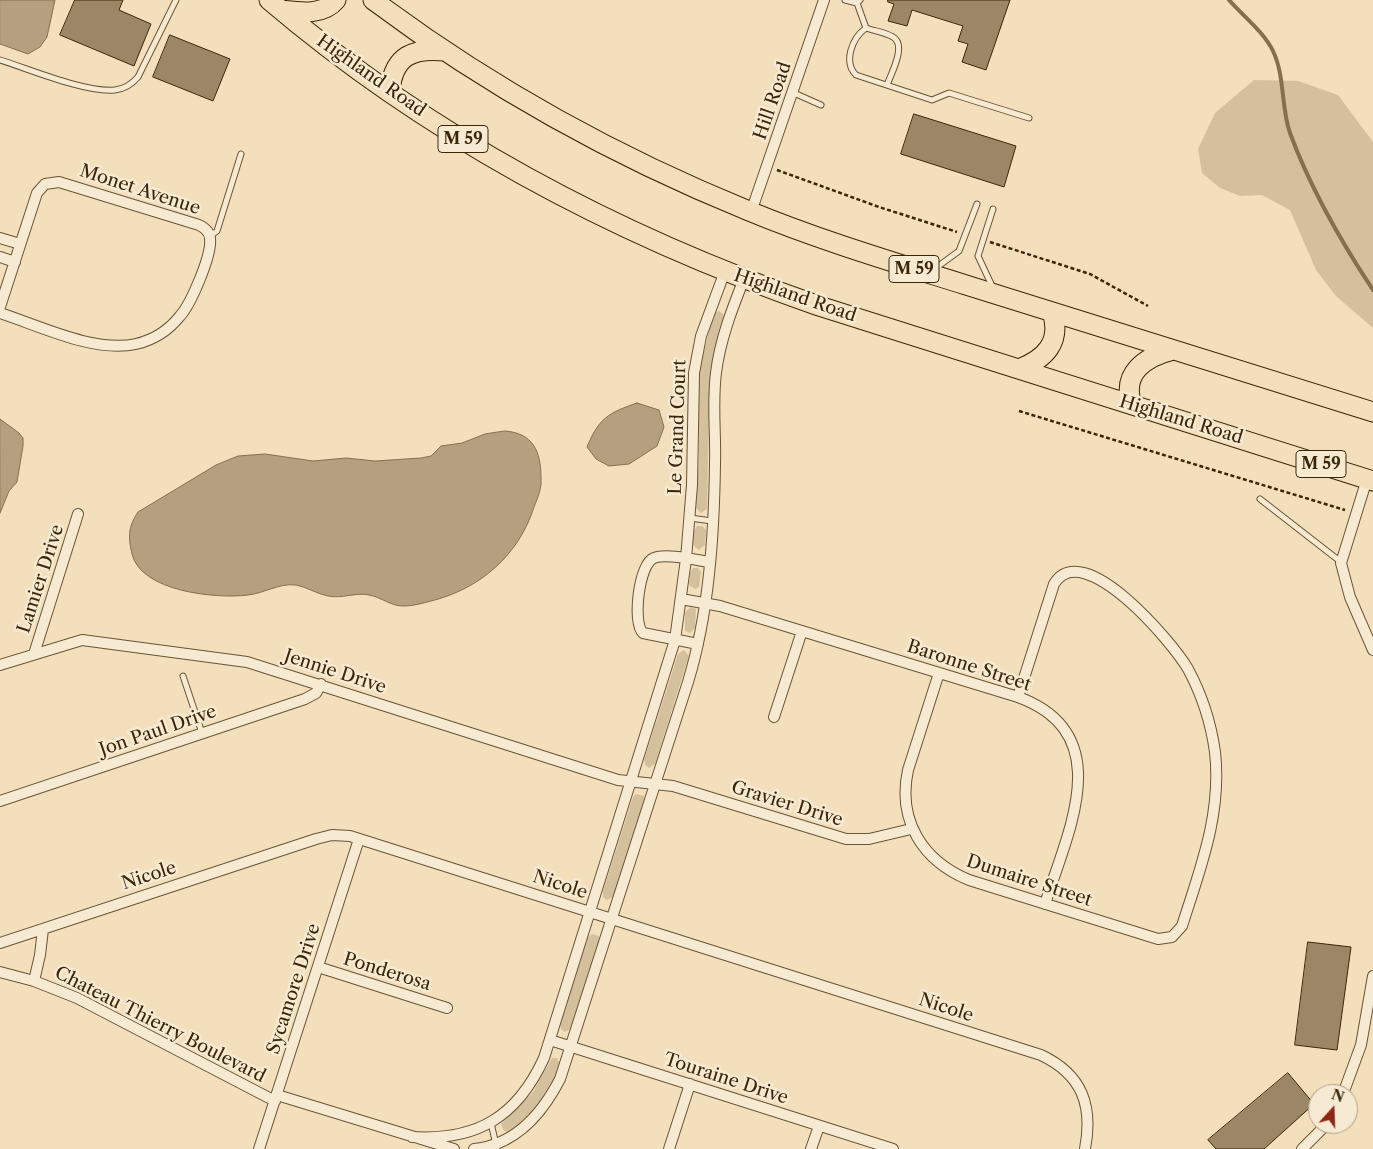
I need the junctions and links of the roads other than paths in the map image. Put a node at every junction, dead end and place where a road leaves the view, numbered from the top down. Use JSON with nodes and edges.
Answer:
{"nodes":[{"id":1,"x":176,"y":0,"type":"edge"},
{"id":2,"x":336,"y":0,"type":"edge"},
{"id":3,"x":373,"y":0,"type":"edge"},
{"id":4,"x":824,"y":0,"type":"edge"},
{"id":5,"x":846,"y":0,"type":"edge"},
{"id":6,"x":859,"y":2,"type":"edge"},
{"id":7,"x":275,"y":5,"type":"edge"},
{"id":8,"x":866,"y":28,"type":"junction"},
{"id":9,"x":445,"y":51,"type":"junction"},
{"id":10,"x":0,"y":60,"type":"edge"},
{"id":11,"x":887,"y":85,"type":"junction"},
{"id":12,"x":390,"y":90,"type":"junction"},
{"id":13,"x":794,"y":93,"type":"junction"},
{"id":14,"x":821,"y":105,"type":"dead end"},
{"id":15,"x":1029,"y":118,"type":"dead end"},
{"id":16,"x":241,"y":154,"type":"dead end"},
{"id":17,"x":977,"y":204,"type":"dead end"},
{"id":18,"x":993,"y":209,"type":"dead end"},
{"id":19,"x":751,"y":212,"type":"junction"},
{"id":20,"x":210,"y":236,"type":"junction"},
{"id":21,"x":0,"y":238,"type":"edge"},
{"id":22,"x":20,"y":244,"type":"junction"},
{"id":23,"x":0,"y":257,"type":"edge"},
{"id":24,"x":15,"y":262,"type":"junction"},
{"id":25,"x":725,"y":271,"type":"junction"},
{"id":26,"x":929,"y":274,"type":"junction"},
{"id":27,"x":744,"y":279,"type":"junction"},
{"id":28,"x":996,"y":295,"type":"junction"},
{"id":29,"x":0,"y":307,"type":"edge"},
{"id":30,"x":1052,"y":312,"type":"junction"},
{"id":31,"x":0,"y":313,"type":"edge"},
{"id":32,"x":1173,"y":350,"type":"junction"},
{"id":33,"x":1018,"y":370,"type":"junction"},
{"id":34,"x":1132,"y":405,"type":"junction"},
{"id":35,"x":1373,"y":412,"type":"edge"},
{"id":36,"x":1370,"y":480,"type":"edge"},
{"id":37,"x":1260,"y":499,"type":"dead end"},
{"id":38,"x":78,"y":514,"type":"dead end"},
{"id":39,"x":690,"y":518,"type":"junction"},
{"id":40,"x":712,"y":520,"type":"junction"},
{"id":41,"x":686,"y":559,"type":"junction"},
{"id":42,"x":709,"y":562,"type":"junction"},
{"id":43,"x":1341,"y":563,"type":"junction"},
{"id":44,"x":682,"y":599,"type":"junction"},
{"id":45,"x":704,"y":602,"type":"junction"},
{"id":46,"x":802,"y":631,"type":"junction"},
{"id":47,"x":675,"y":640,"type":"junction"},
{"id":48,"x":698,"y":644,"type":"junction"},
{"id":49,"x":1373,"y":650,"type":"edge"},
{"id":50,"x":34,"y":654,"type":"junction"},
{"id":51,"x":0,"y":665,"type":"edge"},
{"id":52,"x":939,"y":673,"type":"junction"},
{"id":53,"x":183,"y":676,"type":"dead end"},
{"id":54,"x":321,"y":684,"type":"junction"},
{"id":55,"x":1018,"y":697,"type":"junction"},
{"id":56,"x":774,"y":717,"type":"dead end"},
{"id":57,"x":202,"y":734,"type":"junction"},
{"id":58,"x":632,"y":781,"type":"junction"},
{"id":59,"x":655,"y":784,"type":"junction"},
{"id":60,"x":0,"y":801,"type":"edge"},
{"id":61,"x":912,"y":829,"type":"junction"},
{"id":62,"x":359,"y":838,"type":"junction"},
{"id":63,"x":1045,"y":904,"type":"junction"},
{"id":64,"x":590,"y":912,"type":"junction"},
{"id":65,"x":612,"y":919,"type":"junction"},
{"id":66,"x":43,"y":928,"type":"junction"},
{"id":67,"x":0,"y":943,"type":"edge"},
{"id":68,"x":318,"y":967,"type":"junction"},
{"id":69,"x":0,"y":972,"type":"edge"},
{"id":70,"x":1373,"y":976,"type":"edge"},
{"id":71,"x":34,"y":981,"type":"junction"},
{"id":72,"x":448,"y":1008,"type":"dead end"},
{"id":73,"x":550,"y":1040,"type":"junction"},
{"id":74,"x":571,"y":1047,"type":"junction"},
{"id":75,"x":690,"y":1084,"type":"junction"},
{"id":76,"x":1347,"y":1084,"type":"edge"},
{"id":77,"x":276,"y":1098,"type":"junction"},
{"id":78,"x":491,"y":1123,"type":"junction"},
{"id":79,"x":819,"y":1126,"type":"junction"},
{"id":80,"x":1317,"y":1134,"type":"edge"},
{"id":81,"x":412,"y":1137,"type":"junction"},
{"id":82,"x":497,"y":1147,"type":"edge"},
{"id":83,"x":259,"y":1149,"type":"edge"},
{"id":84,"x":452,"y":1149,"type":"edge"},
{"id":85,"x":474,"y":1149,"type":"edge"},
{"id":86,"x":669,"y":1149,"type":"edge"},
{"id":87,"x":812,"y":1149,"type":"edge"},
{"id":88,"x":893,"y":1149,"type":"edge"},
{"id":89,"x":1085,"y":1149,"type":"edge"},
{"id":90,"x":1302,"y":1149,"type":"edge"}],
"edges":[{"from":1,"to":10,"type":"lane"},
{"from":2,"to":7,"type":"highway"},
{"from":3,"to":9,"type":"highway","number":"M 59"},
{"from":4,"to":13,"type":"street","name":"Hill Road"},
{"from":5,"to":6,"type":"lane"},
{"from":6,"to":8,"type":"lane"},
{"from":7,"to":12,"type":"highway","name":"Highland Road","number":"M 59"},
{"from":8,"to":11,"type":"lane"},
{"from":8,"to":11,"type":"lane"},
{"from":9,"to":12,"type":"highway"},
{"from":9,"to":19,"type":"highway","number":"M 59"},
{"from":11,"to":15,"type":"lane"},
{"from":12,"to":25,"type":"highway","name":"Highland Road","number":"M 59"},
{"from":13,"to":14,"type":"lane"},
{"from":13,"to":19,"type":"street","name":"Hill Road"},
{"from":16,"to":20,"type":"lane"},
{"from":17,"to":26,"type":"lane"},
{"from":18,"to":28,"type":"lane"},
{"from":19,"to":26,"type":"highway","number":"M 59"},
{"from":20,"to":22,"type":"street","name":"Monet Avenue"},
{"from":20,"to":31,"type":"street","name":"Monet Avenue"},
{"from":21,"to":22,"type":"street"},
{"from":22,"to":24,"type":"street"},
{"from":23,"to":24,"type":"street"},
{"from":24,"to":29,"type":"street"},
{"from":25,"to":27,"type":"highway","name":"Highland Road","number":"M 59"},
{"from":25,"to":39,"type":"street","name":"Le Grand Court"},
{"from":26,"to":28,"type":"highway","number":"M 59"},
{"from":27,"to":33,"type":"highway","name":"Highland Road","number":"M 59"},
{"from":27,"to":40,"type":"street","name":"Le Grand Court"},
{"from":28,"to":30,"type":"highway","number":"M 59"},
{"from":30,"to":32,"type":"highway","number":"M 59"},
{"from":30,"to":33,"type":"highway"},
{"from":32,"to":34,"type":"highway"},
{"from":32,"to":35,"type":"highway","number":"M 59"},
{"from":33,"to":34,"type":"highway","name":"Highland Road","number":"M 59"},
{"from":34,"to":36,"type":"highway","name":"Highland Road","number":"M 59"},
{"from":36,"to":43,"type":"street"},
{"from":37,"to":43,"type":"lane"},
{"from":38,"to":50,"type":"street","name":"Lamier Drive"},
{"from":39,"to":40,"type":"lane"},
{"from":39,"to":41,"type":"street","name":"Le Grand Court"},
{"from":40,"to":42,"type":"street","name":"Le Grand Court"},
{"from":41,"to":42,"type":"street"},
{"from":41,"to":44,"type":"street","name":"Le Grand Court"},
{"from":41,"to":47,"type":"street"},
{"from":42,"to":45,"type":"street","name":"Le Grand Court"},
{"from":43,"to":49,"type":"street"},
{"from":44,"to":45,"type":"street","name":"Baronne Street"},
{"from":44,"to":47,"type":"street","name":"Le Grand Court"},
{"from":45,"to":46,"type":"street","name":"Baronne Street"},
{"from":45,"to":48,"type":"street","name":"Le Grand Court"},
{"from":46,"to":52,"type":"street","name":"Baronne Street"},
{"from":46,"to":56,"type":"street"},
{"from":47,"to":48,"type":"street"},
{"from":47,"to":58,"type":"street","name":"Le Grand Court"},
{"from":48,"to":59,"type":"street","name":"Le Grand Court"},
{"from":50,"to":51,"type":"street","name":"Jennie Drive"},
{"from":50,"to":54,"type":"street","name":"Jennie Drive"},
{"from":52,"to":55,"type":"street","name":"Baronne Street"},
{"from":52,"to":61,"type":"street","name":"Dumaire Street"},
{"from":53,"to":57,"type":"lane"},
{"from":54,"to":57,"type":"street","name":"Jon Paul Drive"},
{"from":54,"to":58,"type":"street","name":"Jennie Drive"},
{"from":55,"to":63,"type":"street","name":"Baronne Street"},
{"from":55,"to":63,"type":"street","name":"Dumaire Street"},
{"from":57,"to":60,"type":"street","name":"Jon Paul Drive"},
{"from":58,"to":59,"type":"street","name":"Jennie Drive"},
{"from":58,"to":64,"type":"street","name":"Le Grand Court"},
{"from":59,"to":61,"type":"street","name":"Gravier Drive"},
{"from":59,"to":65,"type":"street","name":"Le Grand Court"},
{"from":61,"to":63,"type":"street","name":"Dumaire Street"},
{"from":62,"to":64,"type":"street","name":"Nicole"},
{"from":62,"to":66,"type":"street","name":"Nicole"},
{"from":62,"to":68,"type":"street","name":"Sycamore Drive"},
{"from":64,"to":65,"type":"street","name":"Nicole"},
{"from":64,"to":73,"type":"street","name":"Le Grand Court"},
{"from":65,"to":74,"type":"street","name":"Le Grand Court"},
{"from":65,"to":89,"type":"street","name":"Nicole"},
{"from":66,"to":67,"type":"street","name":"Nicole"},
{"from":66,"to":71,"type":"street"},
{"from":68,"to":72,"type":"street","name":"Ponderosa"},
{"from":68,"to":77,"type":"street","name":"Sycamore Drive"},
{"from":69,"to":71,"type":"street","name":"Chateau Thierry Boulevard"},
{"from":70,"to":76,"type":"street"},
{"from":71,"to":77,"type":"street","name":"Chateau Thierry Boulevard"},
{"from":73,"to":74,"type":"street","name":"Touraine Drive"},
{"from":73,"to":78,"type":"street","name":"Le Grand Court"},
{"from":74,"to":75,"type":"street","name":"Touraine Drive"},
{"from":74,"to":82,"type":"street","name":"Le Grand Court"},
{"from":75,"to":79,"type":"street","name":"Touraine Drive"},
{"from":75,"to":86,"type":"street"},
{"from":77,"to":81,"type":"street","name":"Chateau Thierry Boulevard"},
{"from":77,"to":83,"type":"street","name":"Sycamore Drive"},
{"from":78,"to":81,"type":"street","name":"Le Grand Court"},
{"from":78,"to":82,"type":"lane"},
{"from":79,"to":87,"type":"street"},
{"from":79,"to":88,"type":"street","name":"Touraine Drive"},
{"from":80,"to":90,"type":"street"},
{"from":81,"to":84,"type":"street","name":"Chateau Thierry Boulevard"},
{"from":82,"to":85,"type":"street","name":"Le Grand Court"}]}
